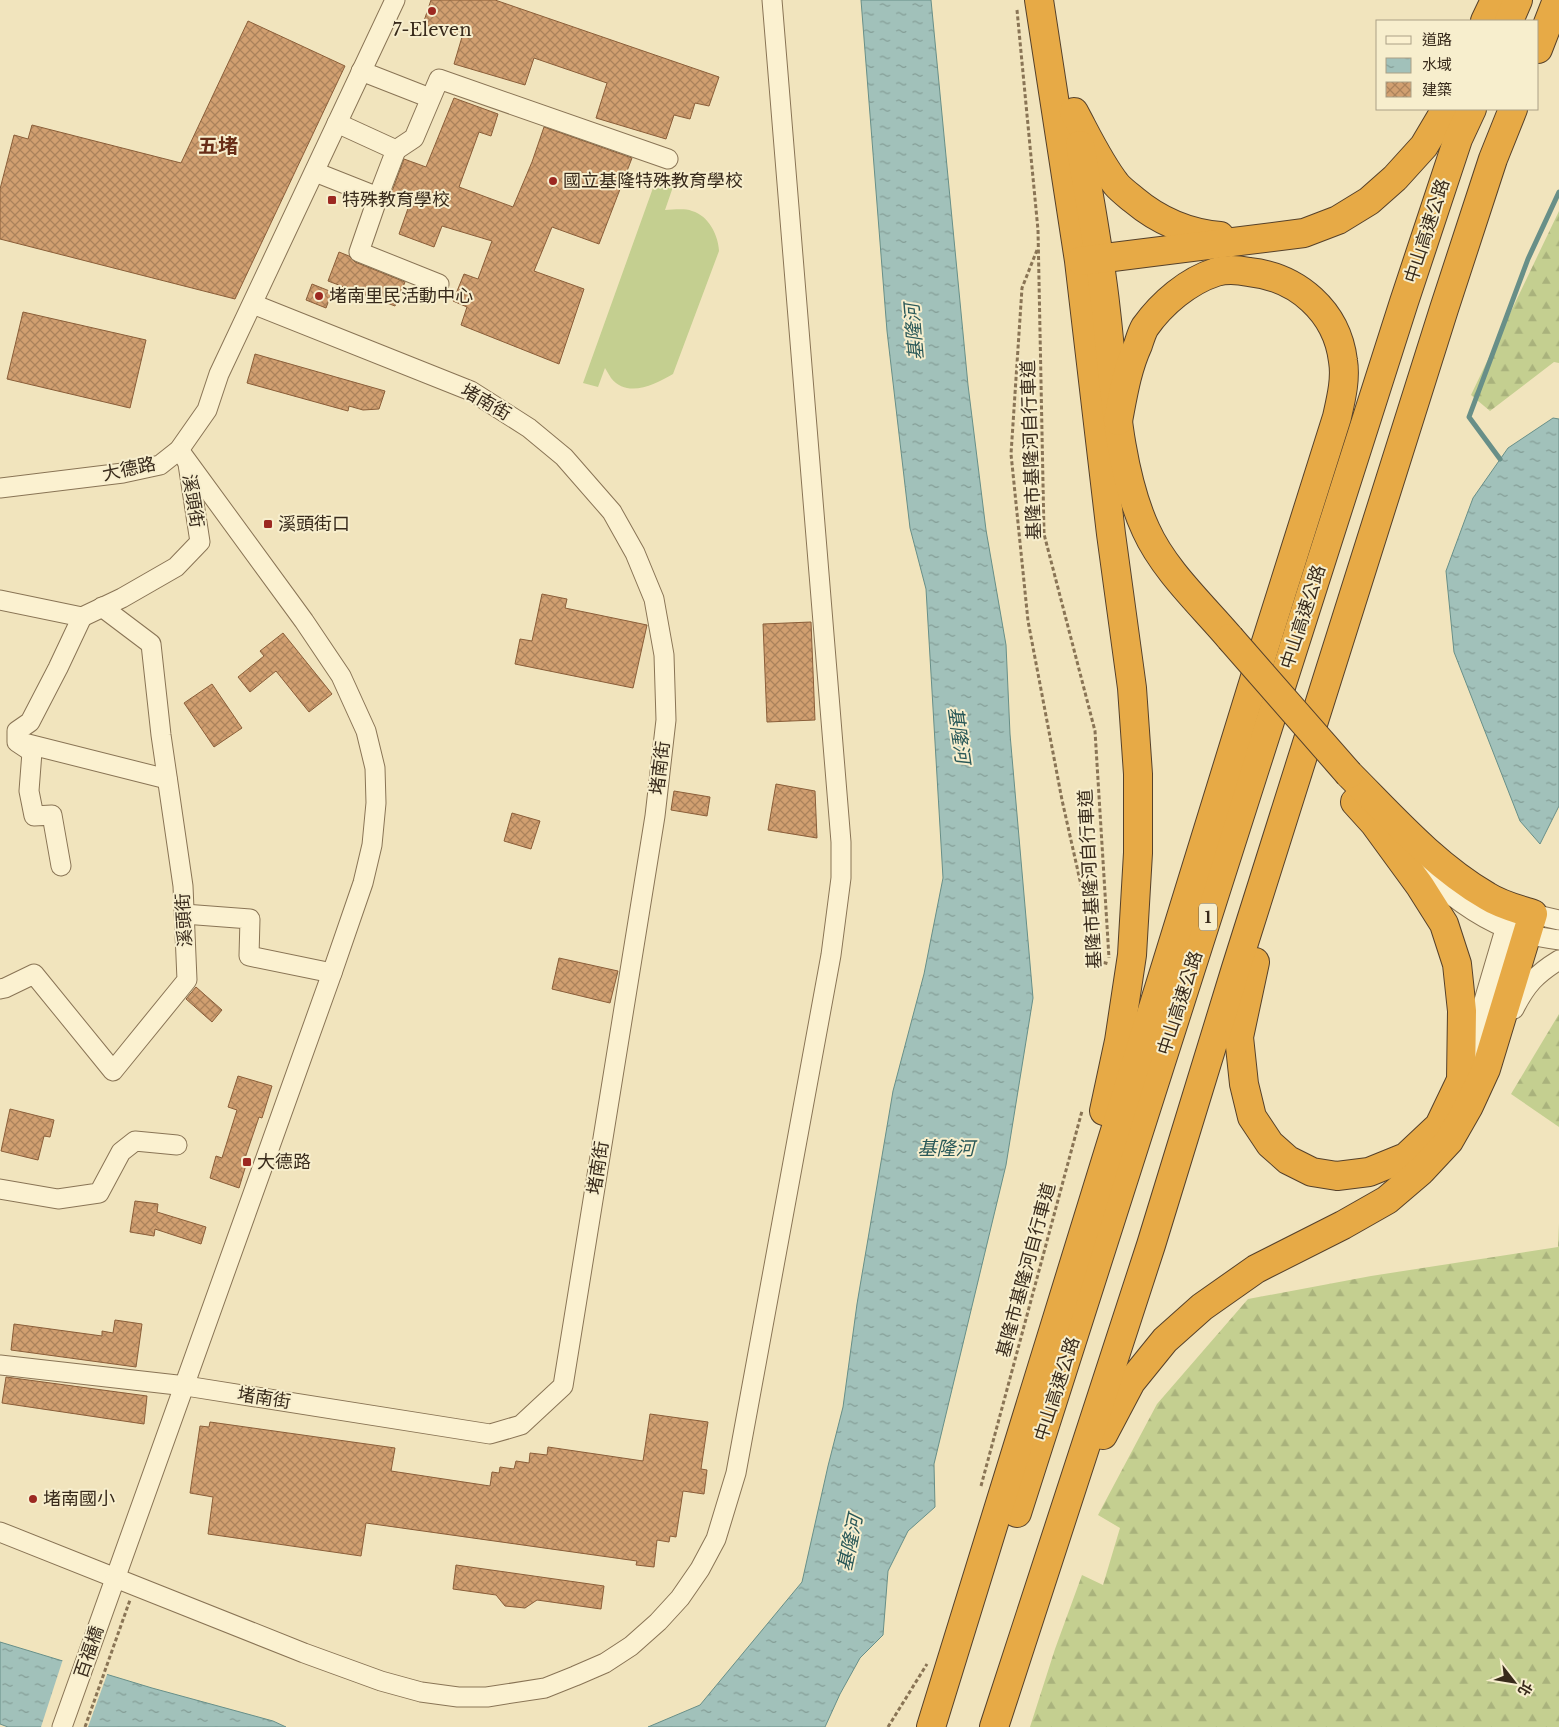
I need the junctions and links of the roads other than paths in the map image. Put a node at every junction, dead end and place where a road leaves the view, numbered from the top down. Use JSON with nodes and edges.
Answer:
{"nodes":[{"id":1,"x":395,"y":0,"type":"edge"},
{"id":2,"x":772,"y":0,"type":"edge"},
{"id":3,"x":1058,"y":0,"type":"edge"},
{"id":4,"x":1495,"y":0,"type":"edge"},
{"id":5,"x":1518,"y":0,"type":"edge"},
{"id":6,"x":1557,"y":0,"type":"edge"},
{"id":7,"x":1028,"y":5,"type":"edge"},
{"id":8,"x":1485,"y":20,"type":"edge"},
{"id":9,"x":1509,"y":20,"type":"edge"},
{"id":10,"x":1539,"y":46,"type":"edge"},
{"id":11,"x":361,"y":72,"type":"junction"},
{"id":12,"x":430,"y":98,"type":"junction"},
{"id":13,"x":1445,"y":110,"type":"edge"},
{"id":14,"x":1472,"y":110,"type":"edge"},
{"id":15,"x":1514,"y":110,"type":"edge"},
{"id":16,"x":1074,"y":112,"type":"junction"},
{"id":17,"x":337,"y":123,"type":"junction"},
{"id":18,"x":396,"y":150,"type":"junction"},
{"id":19,"x":668,"y":160,"type":"dead end"},
{"id":20,"x":315,"y":172,"type":"junction"},
{"id":21,"x":378,"y":197,"type":"junction"},
{"id":22,"x":1254,"y":239,"type":"junction"},
{"id":23,"x":1090,"y":260,"type":"junction"},
{"id":24,"x":440,"y":284,"type":"dead end"},
{"id":25,"x":253,"y":304,"type":"junction"},
{"id":26,"x":1108,"y":422,"type":"junction"},
{"id":27,"x":183,"y":456,"type":"junction"},
{"id":28,"x":0,"y":488,"type":"edge"},
{"id":29,"x":0,"y":600,"type":"edge"},
{"id":30,"x":102,"y":607,"type":"junction"},
{"id":31,"x":82,"y":616,"type":"junction"},
{"id":32,"x":17,"y":742,"type":"junction"},
{"id":33,"x":167,"y":779,"type":"junction"},
{"id":34,"x":1344,"y":779,"type":"junction"},
{"id":35,"x":1282,"y":821,"type":"junction"},
{"id":36,"x":1374,"y":823,"type":"junction"},
{"id":37,"x":61,"y":866,"type":"dead end"},
{"id":38,"x":184,"y":914,"type":"junction"},
{"id":39,"x":1527,"y":921,"type":"edge"},
{"id":40,"x":1559,"y":940,"type":"edge"},
{"id":41,"x":1559,"y":960,"type":"edge"},
{"id":42,"x":332,"y":974,"type":"junction"},
{"id":43,"x":0,"y":989,"type":"edge"},
{"id":44,"x":1486,"y":1069,"type":"junction"},
{"id":45,"x":1461,"y":1080,"type":"junction"},
{"id":46,"x":177,"y":1145,"type":"dead end"},
{"id":47,"x":0,"y":1189,"type":"edge"},
{"id":48,"x":0,"y":1365,"type":"edge"},
{"id":49,"x":186,"y":1386,"type":"junction"},
{"id":50,"x":1009,"y":1475,"type":"junction"},
{"id":51,"x":0,"y":1532,"type":"edge"},
{"id":52,"x":113,"y":1583,"type":"junction"},
{"id":53,"x":62,"y":1727,"type":"edge"},
{"id":54,"x":932,"y":1727,"type":"edge"},
{"id":55,"x":948,"y":1727,"type":"edge"},
{"id":56,"x":994,"y":1727,"type":"edge"}],
"edges":[{"from":1,"to":11,"type":"street"},
{"from":2,"to":52,"type":"street"},
{"from":3,"to":16,"type":"highway"},
{"from":4,"to":8,"type":"highway"},
{"from":5,"to":9,"type":"highway"},
{"from":6,"to":10,"type":"highway"},
{"from":7,"to":23,"type":"highway"},
{"from":11,"to":12,"type":"street"},
{"from":11,"to":17,"type":"street"},
{"from":12,"to":18,"type":"street"},
{"from":12,"to":19,"type":"street"},
{"from":13,"to":22,"type":"highway"},
{"from":14,"to":55,"type":"highway","name":"中山高速公路","number":"1"},
{"from":15,"to":35,"type":"highway"},
{"from":16,"to":22,"type":"highway"},
{"from":16,"to":23,"type":"highway"},
{"from":17,"to":18,"type":"street"},
{"from":17,"to":20,"type":"street"},
{"from":18,"to":21,"type":"street"},
{"from":20,"to":21,"type":"street"},
{"from":20,"to":25,"type":"street"},
{"from":21,"to":24,"type":"street"},
{"from":22,"to":23,"type":"highway"},
{"from":23,"to":26,"type":"highway"},
{"from":25,"to":27,"type":"street","name":"大德路"},
{"from":25,"to":49,"type":"street","name":"堵南街"},
{"from":26,"to":34,"type":"highway"},
{"from":26,"to":50,"type":"highway"},
{"from":26,"to":50,"type":"highway"},
{"from":27,"to":28,"type":"street","name":"大德路"},
{"from":27,"to":30,"type":"street","name":"溪頭街"},
{"from":27,"to":42,"type":"street"},
{"from":29,"to":31,"type":"street"},
{"from":30,"to":31,"type":"street","name":"溪頭街"},
{"from":30,"to":33,"type":"street","name":"溪頭街"},
{"from":31,"to":32,"type":"street"},
{"from":32,"to":33,"type":"street"},
{"from":32,"to":37,"type":"street"},
{"from":33,"to":38,"type":"street","name":"溪頭街"},
{"from":34,"to":36,"type":"highway"},
{"from":34,"to":39,"type":"highway"},
{"from":35,"to":45,"type":"highway"},
{"from":35,"to":56,"type":"highway"},
{"from":36,"to":39,"type":"street"},
{"from":36,"to":45,"type":"highway"},
{"from":38,"to":42,"type":"street"},
{"from":38,"to":43,"type":"street","name":"溪頭街"},
{"from":39,"to":40,"type":"street"},
{"from":39,"to":44,"type":"highway"},
{"from":39,"to":45,"type":"street"},
{"from":41,"to":44,"type":"street"},
{"from":42,"to":49,"type":"street"},
{"from":44,"to":56,"type":"highway"},
{"from":46,"to":47,"type":"street"},
{"from":48,"to":49,"type":"street"},
{"from":49,"to":52,"type":"street"},
{"from":50,"to":54,"type":"highway"},
{"from":51,"to":52,"type":"street"},
{"from":52,"to":53,"type":"street","name":"百福橋"}]}
